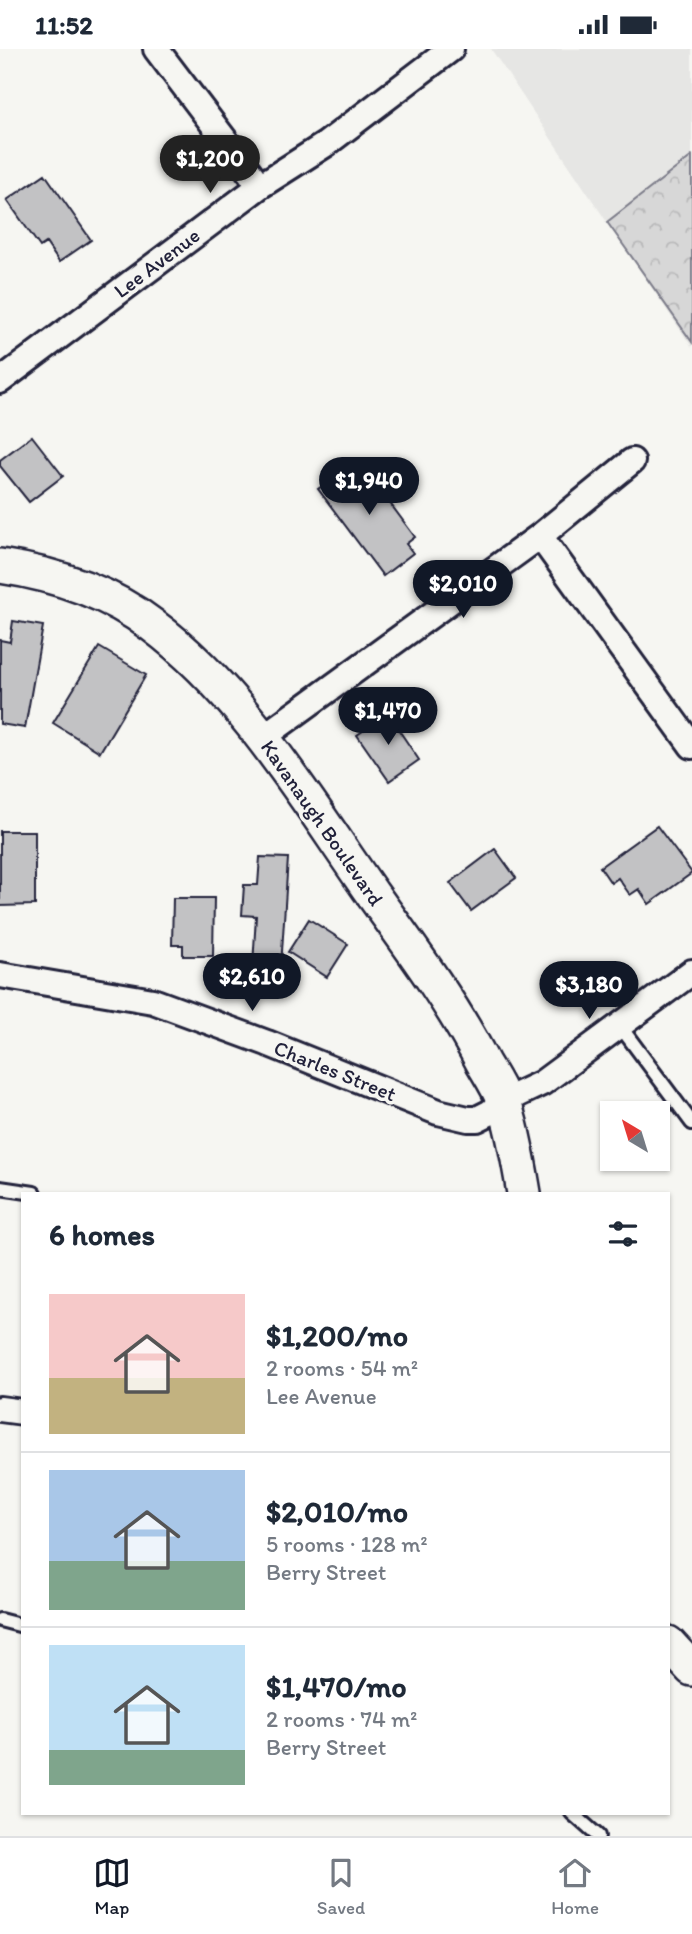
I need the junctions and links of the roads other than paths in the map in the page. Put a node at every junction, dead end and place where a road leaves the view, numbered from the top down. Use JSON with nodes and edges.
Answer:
{"nodes":[{"id":1,"x":156,"y":49,"type":"edge"},
{"id":2,"x":450,"y":49,"type":"edge"},
{"id":3,"x":260,"y":186,"type":"junction"},
{"id":4,"x":0,"y":380,"type":"edge"},
{"id":5,"x":632,"y":461,"type":"dead end"},
{"id":6,"x":540,"y":536,"type":"junction"},
{"id":7,"x":0,"y":566,"type":"edge"},
{"id":8,"x":262,"y":738,"type":"junction"},
{"id":9,"x":692,"y":746,"type":"edge"},
{"id":10,"x":692,"y":972,"type":"edge"},
{"id":11,"x":0,"y":975,"type":"edge"},
{"id":12,"x":620,"y":1026,"type":"junction"},
{"id":13,"x":504,"y":1101,"type":"junction"},
{"id":14,"x":692,"y":1123,"type":"edge"},
{"id":15,"x":0,"y":1188,"type":"edge"},
{"id":16,"x":27,"y":1192,"type":"edge"},
{"id":17,"x":524,"y":1192,"type":"edge"},
{"id":18,"x":0,"y":1409,"type":"edge"},
{"id":19,"x":21,"y":1412,"type":"edge"},
{"id":20,"x":0,"y":1620,"type":"edge"},
{"id":21,"x":21,"y":1625,"type":"edge"},
{"id":22,"x":670,"y":1645,"type":"edge"},
{"id":23,"x":692,"y":1669,"type":"edge"},
{"id":24,"x":574,"y":1815,"type":"edge"},
{"id":25,"x":598,"y":1836,"type":"edge"}],
"edges":[{"from":1,"to":3,"type":"street"},
{"from":2,"to":3,"type":"street","name":"Lee Avenue"},
{"from":3,"to":4,"type":"street","name":"Lee Avenue"},
{"from":5,"to":6,"type":"street"},
{"from":6,"to":8,"type":"street"},
{"from":6,"to":9,"type":"street"},
{"from":7,"to":8,"type":"street","name":"Kavanaugh Boulevard"},
{"from":8,"to":13,"type":"street","name":"Kavanaugh Boulevard"},
{"from":10,"to":12,"type":"street","name":"Charles Street"},
{"from":11,"to":13,"type":"street","name":"Charles Street"},
{"from":12,"to":13,"type":"street","name":"Charles Street"},
{"from":12,"to":14,"type":"lane"},
{"from":13,"to":17,"type":"street","name":"Kavanaugh Boulevard"},
{"from":15,"to":16,"type":"lane"},
{"from":18,"to":19,"type":"street"},
{"from":20,"to":21,"type":"lane"},
{"from":22,"to":23,"type":"street"},
{"from":24,"to":25,"type":"lane"}]}
